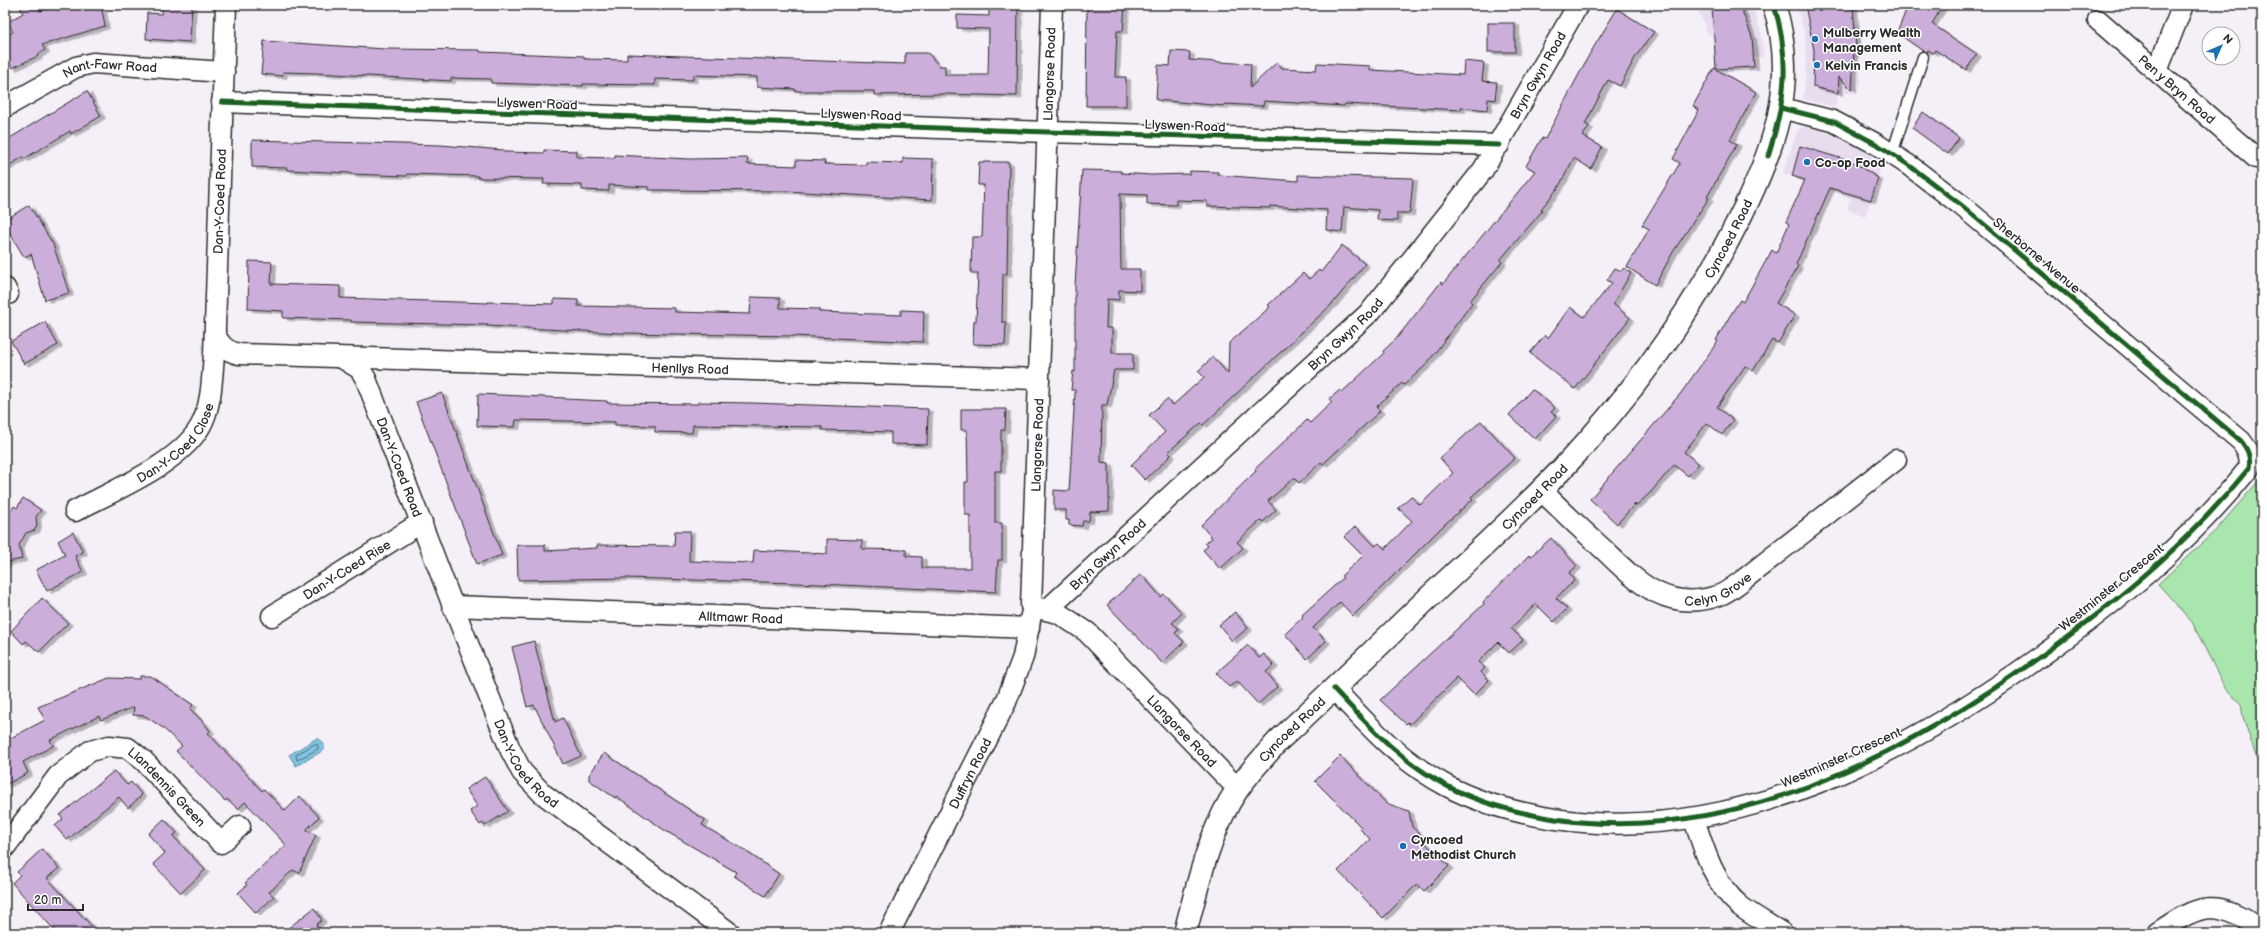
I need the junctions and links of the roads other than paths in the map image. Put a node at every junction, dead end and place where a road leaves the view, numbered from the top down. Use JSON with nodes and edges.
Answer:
{"nodes":[{"id":1,"x":226,"y":5,"type":"edge"},
{"id":2,"x":1052,"y":5,"type":"edge"},
{"id":3,"x":1578,"y":5,"type":"edge"},
{"id":4,"x":1774,"y":5,"type":"edge"},
{"id":5,"x":2182,"y":5,"type":"edge"},
{"id":6,"x":2098,"y":20,"type":"dead end"},
{"id":7,"x":1923,"y":57,"type":"dead end"},
{"id":8,"x":2157,"y":71,"type":"junction"},
{"id":9,"x":224,"y":72,"type":"junction"},
{"id":10,"x":222,"y":102,"type":"junction"},
{"id":11,"x":5,"y":107,"type":"edge"},
{"id":12,"x":1782,"y":108,"type":"junction"},
{"id":13,"x":1048,"y":132,"type":"junction"},
{"id":14,"x":1500,"y":145,"type":"junction"},
{"id":15,"x":1892,"y":154,"type":"junction"},
{"id":16,"x":2256,"y":158,"type":"dead end"},
{"id":17,"x":215,"y":333,"type":"junction"},
{"id":18,"x":342,"y":358,"type":"junction"},
{"id":19,"x":1038,"y":379,"type":"junction"},
{"id":20,"x":1896,"y":460,"type":"dead end"},
{"id":21,"x":2250,"y":460,"type":"joint"},
{"id":22,"x":1541,"y":490,"type":"junction"},
{"id":23,"x":75,"y":511,"type":"dead end"},
{"id":24,"x":422,"y":522,"type":"junction"},
{"id":25,"x":453,"y":606,"type":"junction"},
{"id":26,"x":1040,"y":608,"type":"junction"},
{"id":27,"x":272,"y":616,"type":"dead end"},
{"id":28,"x":1029,"y":628,"type":"junction"},
{"id":29,"x":1334,"y":689,"type":"junction"},
{"id":30,"x":1238,"y":789,"type":"junction"},
{"id":31,"x":1694,"y":819,"type":"junction"},
{"id":32,"x":240,"y":826,"type":"dead end"},
{"id":33,"x":5,"y":847,"type":"edge"},
{"id":34,"x":2262,"y":930,"type":"edge"},
{"id":35,"x":730,"y":933,"type":"edge"},
{"id":36,"x":888,"y":933,"type":"edge"},
{"id":37,"x":1185,"y":933,"type":"edge"},
{"id":38,"x":1782,"y":933,"type":"edge"},
{"id":39,"x":2157,"y":933,"type":"edge"}],
"edges":[{"from":1,"to":9,"type":"street","name":"Dan-Y-Coed Road"},
{"from":2,"to":13,"type":"street","name":"Llangorse Road"},
{"from":3,"to":14,"type":"street","name":"Bryn Gwyn Road"},
{"from":4,"to":12,"type":"street","name":"Cyncoed Road"},
{"from":5,"to":8,"type":"street"},
{"from":6,"to":8,"type":"street","name":"Pen y Bryn Road"},
{"from":7,"to":15,"type":"lane"},
{"from":8,"to":16,"type":"street","name":"Pen y Bryn Road"},
{"from":9,"to":10,"type":"street","name":"Dan-Y-Coed Road"},
{"from":9,"to":11,"type":"street","name":"Nant-Fawr Road"},
{"from":10,"to":13,"type":"street","name":"Llyswen Road"},
{"from":10,"to":17,"type":"street","name":"Dan-Y-Coed Road"},
{"from":12,"to":15,"type":"street","name":"Sherborne Avenue"},
{"from":12,"to":22,"type":"street","name":"Cyncoed Road"},
{"from":13,"to":14,"type":"street","name":"Llyswen Road"},
{"from":13,"to":19,"type":"street","name":"Llangorse Road"},
{"from":14,"to":26,"type":"street","name":"Bryn Gwyn Road"},
{"from":15,"to":21,"type":"street","name":"Sherborne Avenue"},
{"from":17,"to":18,"type":"street","name":"Dan-Y-Coed Road"},
{"from":17,"to":23,"type":"street","name":"Dan-Y-Coed Close"},
{"from":18,"to":19,"type":"street","name":"Henllys Road"},
{"from":18,"to":24,"type":"street","name":"Dan-Y-Coed Road"},
{"from":19,"to":26,"type":"street","name":"Llangorse Road"},
{"from":20,"to":22,"type":"street","name":"Celyn Grove"},
{"from":21,"to":31,"type":"street","name":"Westminster Crescent"},
{"from":22,"to":29,"type":"street","name":"Cyncoed Road"},
{"from":24,"to":25,"type":"street","name":"Dan-Y-Coed Road"},
{"from":24,"to":27,"type":"street","name":"Dan-Y-Coed Rise"},
{"from":25,"to":28,"type":"street","name":"Alltmawr Road"},
{"from":25,"to":35,"type":"street","name":"Dan-Y-Coed Road"},
{"from":26,"to":28,"type":"street","name":"Duffryn Road"},
{"from":26,"to":30,"type":"street","name":"Llangorse Road"},
{"from":28,"to":36,"type":"street","name":"Duffryn Road"},
{"from":29,"to":30,"type":"street","name":"Cyncoed Road"},
{"from":29,"to":31,"type":"street","name":"Westminster Crescent"},
{"from":30,"to":37,"type":"street","name":"Cyncoed Road"},
{"from":31,"to":38,"type":"street"},
{"from":32,"to":33,"type":"street","name":"Llandennis Green"},
{"from":34,"to":39,"type":"street"}]}
